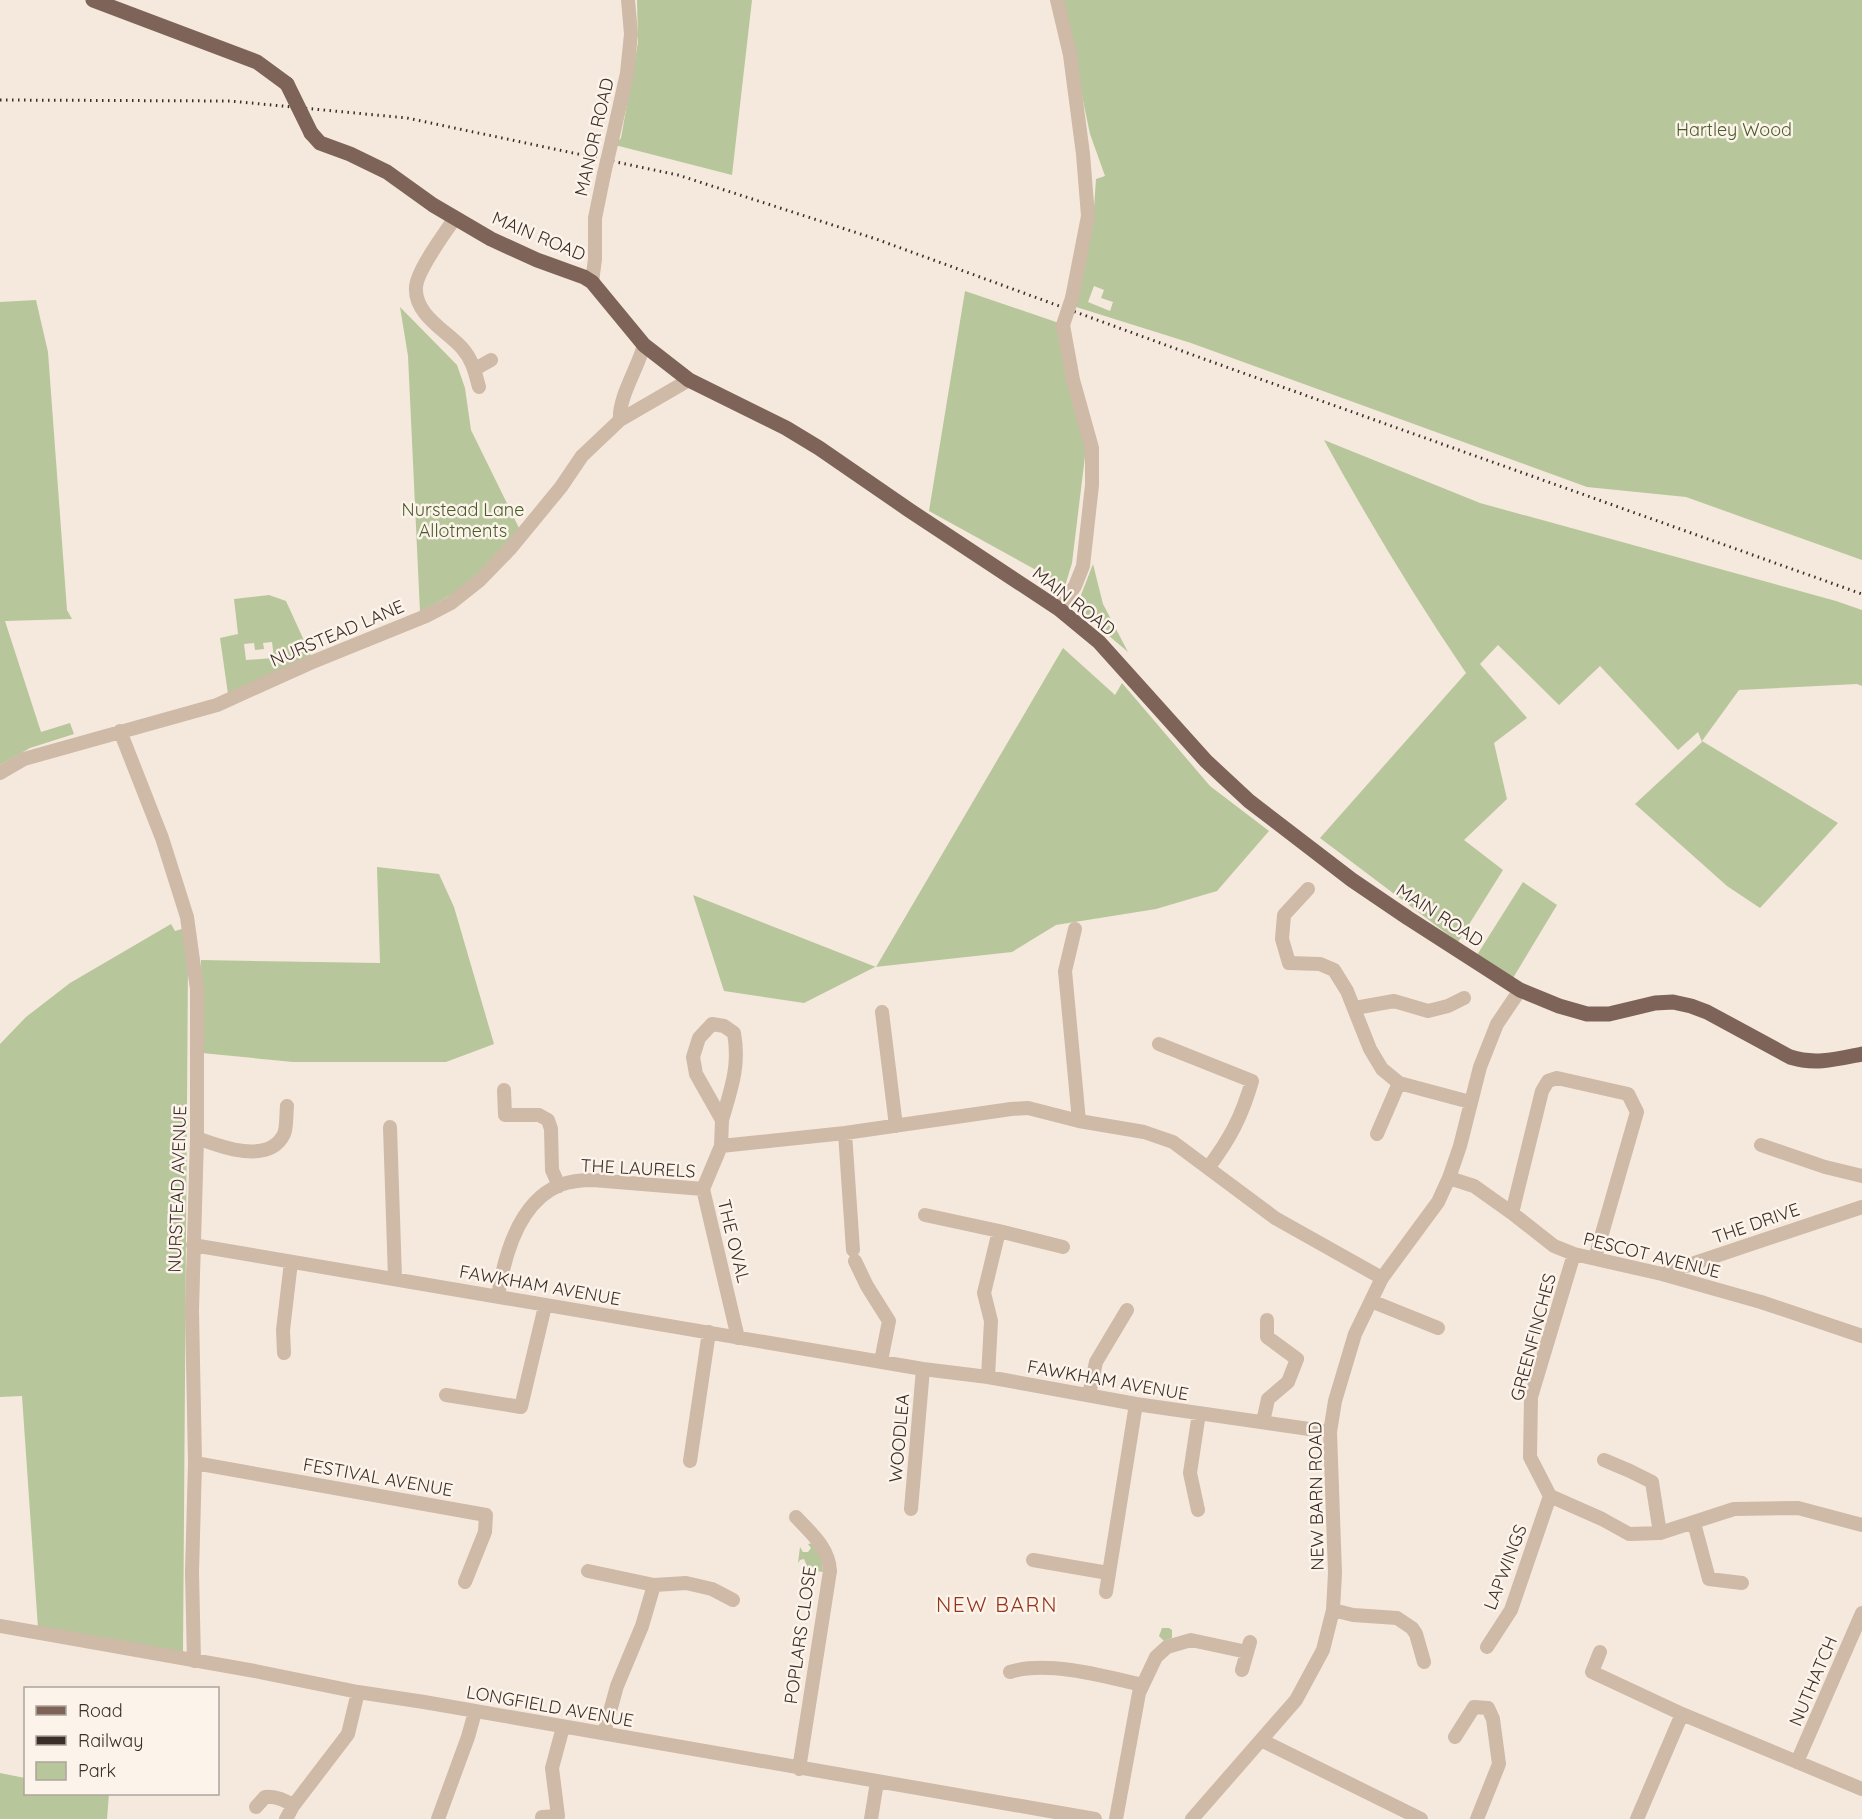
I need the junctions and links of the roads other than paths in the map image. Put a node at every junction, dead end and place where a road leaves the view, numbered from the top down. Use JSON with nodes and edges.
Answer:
{"nodes":[{"id":1,"x":93,"y":0,"type":"edge"},
{"id":2,"x":628,"y":0,"type":"edge"},
{"id":3,"x":1057,"y":0,"type":"edge"},
{"id":4,"x":455,"y":218,"type":"junction"},
{"id":5,"x":592,"y":282,"type":"junction"},
{"id":6,"x":644,"y":345,"type":"junction"},
{"id":7,"x":492,"y":360,"type":"dead end"},
{"id":8,"x":475,"y":369,"type":"junction"},
{"id":9,"x":689,"y":380,"type":"junction"},
{"id":10,"x":479,"y":387,"type":"dead end"},
{"id":11,"x":620,"y":420,"type":"junction"},
{"id":12,"x":1059,"y":609,"type":"junction"},
{"id":13,"x":120,"y":731,"type":"junction"},
{"id":14,"x":0,"y":773,"type":"edge"},
{"id":15,"x":1308,"y":889,"type":"dead end"},
{"id":16,"x":1076,"y":929,"type":"dead end"},
{"id":17,"x":1520,"y":990,"type":"junction"},
{"id":18,"x":1464,"y":998,"type":"dead end"},
{"id":19,"x":1355,"y":1008,"type":"junction"},
{"id":20,"x":882,"y":1012,"type":"dead end"},
{"id":21,"x":1159,"y":1044,"type":"dead end"},
{"id":22,"x":1862,"y":1054,"type":"edge"},
{"id":23,"x":1399,"y":1083,"type":"junction"},
{"id":24,"x":504,"y":1090,"type":"dead end"},
{"id":25,"x":1470,"y":1102,"type":"junction"},
{"id":26,"x":287,"y":1106,"type":"dead end"},
{"id":27,"x":722,"y":1120,"type":"junction"},
{"id":28,"x":1078,"y":1121,"type":"junction"},
{"id":29,"x":896,"y":1126,"type":"junction"},
{"id":30,"x":390,"y":1127,"type":"dead end"},
{"id":31,"x":845,"y":1133,"type":"junction"},
{"id":32,"x":1377,"y":1134,"type":"dead end"},
{"id":33,"x":197,"y":1138,"type":"junction"},
{"id":34,"x":1761,"y":1145,"type":"dead end"},
{"id":35,"x":721,"y":1146,"type":"junction"},
{"id":36,"x":1208,"y":1168,"type":"junction"},
{"id":37,"x":1862,"y":1176,"type":"edge"},
{"id":38,"x":1449,"y":1178,"type":"junction"},
{"id":39,"x":559,"y":1186,"type":"junction"},
{"id":40,"x":703,"y":1189,"type":"junction"},
{"id":41,"x":1862,"y":1207,"type":"edge"},
{"id":42,"x":1512,"y":1213,"type":"junction"},
{"id":43,"x":925,"y":1215,"type":"dead end"},
{"id":44,"x":999,"y":1231,"type":"junction"},
{"id":45,"x":193,"y":1245,"type":"junction"},
{"id":46,"x":1063,"y":1247,"type":"dead end"},
{"id":47,"x":1574,"y":1254,"type":"junction"},
{"id":48,"x":1595,"y":1258,"type":"junction"},
{"id":49,"x":291,"y":1262,"type":"junction"},
{"id":50,"x":1662,"y":1274,"type":"junction"},
{"id":51,"x":395,"y":1278,"type":"junction"},
{"id":52,"x":1382,"y":1278,"type":"junction"},
{"id":53,"x":498,"y":1296,"type":"junction"},
{"id":54,"x":1371,"y":1301,"type":"junction"},
{"id":55,"x":545,"y":1306,"type":"junction"},
{"id":56,"x":1126,"y":1310,"type":"dead end"},
{"id":57,"x":1267,"y":1320,"type":"dead end"},
{"id":58,"x":1438,"y":1328,"type":"dead end"},
{"id":59,"x":709,"y":1332,"type":"junction"},
{"id":60,"x":1862,"y":1336,"type":"edge"},
{"id":61,"x":738,"y":1338,"type":"junction"},
{"id":62,"x":284,"y":1353,"type":"dead end"},
{"id":63,"x":881,"y":1361,"type":"junction"},
{"id":64,"x":923,"y":1369,"type":"junction"},
{"id":65,"x":988,"y":1377,"type":"junction"},
{"id":66,"x":446,"y":1395,"type":"dead end"},
{"id":67,"x":1089,"y":1395,"type":"junction"},
{"id":68,"x":1136,"y":1404,"type":"junction"},
{"id":69,"x":1200,"y":1413,"type":"junction"},
{"id":70,"x":1263,"y":1422,"type":"junction"},
{"id":71,"x":1330,"y":1432,"type":"junction"},
{"id":72,"x":1604,"y":1460,"type":"dead end"},
{"id":73,"x":690,"y":1461,"type":"dead end"},
{"id":74,"x":195,"y":1463,"type":"junction"},
{"id":75,"x":1550,"y":1496,"type":"junction"},
{"id":76,"x":911,"y":1509,"type":"dead end"},
{"id":77,"x":1198,"y":1510,"type":"dead end"},
{"id":78,"x":795,"y":1518,"type":"dead end"},
{"id":79,"x":1694,"y":1523,"type":"junction"},
{"id":80,"x":1862,"y":1525,"type":"edge"},
{"id":81,"x":1660,"y":1533,"type":"junction"},
{"id":82,"x":1033,"y":1560,"type":"dead end"},
{"id":83,"x":588,"y":1571,"type":"dead end"},
{"id":84,"x":1108,"y":1573,"type":"junction"},
{"id":85,"x":465,"y":1582,"type":"dead end"},
{"id":86,"x":1742,"y":1583,"type":"dead end"},
{"id":87,"x":654,"y":1585,"type":"junction"},
{"id":88,"x":1106,"y":1592,"type":"dead end"},
{"id":89,"x":733,"y":1600,"type":"dead end"},
{"id":90,"x":1334,"y":1610,"type":"junction"},
{"id":91,"x":1862,"y":1613,"type":"edge"},
{"id":92,"x":0,"y":1626,"type":"edge"},
{"id":93,"x":1856,"y":1641,"type":"edge"},
{"id":94,"x":1488,"y":1647,"type":"dead end"},
{"id":95,"x":1406,"y":1652,"type":"dead end"},
{"id":96,"x":1600,"y":1652,"type":"dead end"},
{"id":97,"x":194,"y":1661,"type":"junction"},
{"id":98,"x":1242,"y":1670,"type":"dead end"},
{"id":99,"x":1010,"y":1672,"type":"dead end"},
{"id":100,"x":1142,"y":1685,"type":"junction"},
{"id":101,"x":358,"y":1692,"type":"junction"},
{"id":102,"x":475,"y":1712,"type":"junction"},
{"id":103,"x":1682,"y":1713,"type":"junction"},
{"id":104,"x":563,"y":1727,"type":"junction"},
{"id":105,"x":604,"y":1733,"type":"junction"},
{"id":106,"x":1455,"y":1737,"type":"dead end"},
{"id":107,"x":1261,"y":1740,"type":"junction"},
{"id":108,"x":1797,"y":1762,"type":"junction"},
{"id":109,"x":799,"y":1769,"type":"junction"},
{"id":110,"x":877,"y":1782,"type":"junction"},
{"id":111,"x":1862,"y":1790,"type":"edge"},
{"id":112,"x":261,"y":1798,"type":"dead end"},
{"id":113,"x":293,"y":1806,"type":"junction"},
{"id":114,"x":542,"y":1817,"type":"dead end"},
{"id":115,"x":286,"y":1819,"type":"edge"},
{"id":116,"x":438,"y":1819,"type":"edge"},
{"id":117,"x":871,"y":1819,"type":"edge"},
{"id":118,"x":1095,"y":1819,"type":"edge"},
{"id":119,"x":1116,"y":1819,"type":"edge"},
{"id":120,"x":1192,"y":1819,"type":"edge"},
{"id":121,"x":1421,"y":1819,"type":"edge"},
{"id":122,"x":1477,"y":1819,"type":"edge"},
{"id":123,"x":1637,"y":1819,"type":"edge"}],
"edges":[{"from":1,"to":4,"type":"main road","name":"MAIN ROAD","bridge":true},
{"from":2,"to":5,"type":"street","name":"MANOR ROAD","bridge":true},
{"from":3,"to":12,"type":"street","bridge":true},
{"from":4,"to":5,"type":"main road","name":"MAIN ROAD"},
{"from":4,"to":8,"type":"street"},
{"from":5,"to":6,"type":"main road","name":"MAIN ROAD"},
{"from":6,"to":9,"type":"main road","name":"MAIN ROAD"},
{"from":6,"to":11,"type":"street"},
{"from":7,"to":8,"type":"street"},
{"from":8,"to":10,"type":"street"},
{"from":9,"to":11,"type":"street","name":"NURSTEAD LANE"},
{"from":9,"to":12,"type":"main road","name":"MAIN ROAD"},
{"from":11,"to":13,"type":"street","name":"NURSTEAD LANE"},
{"from":12,"to":17,"type":"main road","name":"MAIN ROAD"},
{"from":13,"to":14,"type":"street","name":"NURSTEAD LANE"},
{"from":13,"to":33,"type":"street","name":"NURSTEAD AVENUE"},
{"from":15,"to":19,"type":"street"},
{"from":16,"to":28,"type":"street"},
{"from":17,"to":22,"type":"main road","name":"MAIN ROAD"},
{"from":17,"to":25,"type":"street","name":"NEW BARN ROAD"},
{"from":18,"to":19,"type":"street"},
{"from":19,"to":23,"type":"street"},
{"from":20,"to":29,"type":"street"},
{"from":21,"to":36,"type":"street"},
{"from":23,"to":25,"type":"street"},
{"from":23,"to":32,"type":"street"},
{"from":24,"to":39,"type":"street"},
{"from":25,"to":38,"type":"street","name":"NEW BARN ROAD"},
{"from":26,"to":33,"type":"street"},
{"from":27,"to":27,"type":"street","name":"THE OVAL"},
{"from":27,"to":35,"type":"street","name":"THE OVAL"},
{"from":28,"to":29,"type":"street"},
{"from":28,"to":36,"type":"street"},
{"from":29,"to":31,"type":"street"},
{"from":30,"to":51,"type":"street"},
{"from":31,"to":35,"type":"street"},
{"from":31,"to":63,"type":"street"},
{"from":33,"to":45,"type":"street","name":"NURSTEAD AVENUE"},
{"from":34,"to":37,"type":"street"},
{"from":35,"to":40,"type":"street","name":"THE OVAL"},
{"from":36,"to":52,"type":"street"},
{"from":38,"to":42,"type":"street","name":"PESCOT AVENUE"},
{"from":38,"to":52,"type":"street","name":"NEW BARN ROAD"},
{"from":39,"to":40,"type":"street","name":"THE LAURELS"},
{"from":39,"to":53,"type":"street","name":"THE LAURELS"},
{"from":40,"to":61,"type":"street","name":"THE OVAL"},
{"from":41,"to":50,"type":"street","name":"THE DRIVE"},
{"from":42,"to":47,"type":"street","name":"PESCOT AVENUE"},
{"from":42,"to":48,"type":"street"},
{"from":43,"to":44,"type":"street"},
{"from":44,"to":46,"type":"street"},
{"from":44,"to":65,"type":"street"},
{"from":45,"to":49,"type":"street","name":"FAWKHAM AVENUE"},
{"from":45,"to":74,"type":"street","name":"NURSTEAD AVENUE"},
{"from":47,"to":48,"type":"street","name":"PESCOT AVENUE"},
{"from":47,"to":75,"type":"street","name":"GREENFINCHES"},
{"from":48,"to":50,"type":"street","name":"PESCOT AVENUE"},
{"from":49,"to":51,"type":"street","name":"FAWKHAM AVENUE"},
{"from":49,"to":62,"type":"street"},
{"from":50,"to":60,"type":"street","name":"PESCOT AVENUE"},
{"from":51,"to":53,"type":"street","name":"FAWKHAM AVENUE"},
{"from":52,"to":54,"type":"street","name":"NEW BARN ROAD"},
{"from":53,"to":55,"type":"street","name":"FAWKHAM AVENUE"},
{"from":54,"to":58,"type":"street"},
{"from":54,"to":71,"type":"street","name":"NEW BARN ROAD"},
{"from":55,"to":59,"type":"street","name":"FAWKHAM AVENUE"},
{"from":55,"to":66,"type":"street"},
{"from":56,"to":67,"type":"street"},
{"from":57,"to":70,"type":"street"},
{"from":59,"to":61,"type":"street","name":"FAWKHAM AVENUE"},
{"from":59,"to":73,"type":"street"},
{"from":61,"to":63,"type":"street","name":"FAWKHAM AVENUE"},
{"from":63,"to":64,"type":"street","name":"FAWKHAM AVENUE"},
{"from":64,"to":65,"type":"street","name":"FAWKHAM AVENUE"},
{"from":64,"to":76,"type":"street","name":"WOODLEA"},
{"from":65,"to":67,"type":"street","name":"FAWKHAM AVENUE"},
{"from":67,"to":68,"type":"street","name":"FAWKHAM AVENUE"},
{"from":68,"to":69,"type":"street","name":"FAWKHAM AVENUE"},
{"from":68,"to":84,"type":"street"},
{"from":69,"to":70,"type":"street","name":"FAWKHAM AVENUE"},
{"from":69,"to":77,"type":"street"},
{"from":70,"to":71,"type":"street","name":"FAWKHAM AVENUE"},
{"from":71,"to":90,"type":"street","name":"NEW BARN ROAD"},
{"from":72,"to":81,"type":"street"},
{"from":74,"to":85,"type":"street","name":"FESTIVAL AVENUE"},
{"from":74,"to":97,"type":"street","name":"NURSTEAD AVENUE"},
{"from":75,"to":81,"type":"street"},
{"from":75,"to":94,"type":"street","name":"LAPWINGS"},
{"from":78,"to":109,"type":"street","name":"POPLARS CLOSE"},
{"from":79,"to":80,"type":"street"},
{"from":79,"to":81,"type":"street"},
{"from":79,"to":86,"type":"street"},
{"from":82,"to":84,"type":"street"},
{"from":83,"to":87,"type":"street"},
{"from":84,"to":88,"type":"street"},
{"from":87,"to":89,"type":"street"},
{"from":87,"to":105,"type":"street"},
{"from":90,"to":95,"type":"street"},
{"from":90,"to":107,"type":"street","name":"NEW BARN ROAD"},
{"from":91,"to":93,"type":"street","name":"NUTHATCH"},
{"from":92,"to":97,"type":"street","name":"LONGFIELD AVENUE"},
{"from":93,"to":108,"type":"street","name":"NUTHATCH"},
{"from":96,"to":103,"type":"street"},
{"from":97,"to":101,"type":"street","name":"LONGFIELD AVENUE"},
{"from":98,"to":100,"type":"street"},
{"from":99,"to":100,"type":"street"},
{"from":100,"to":119,"type":"street"},
{"from":101,"to":102,"type":"street","name":"LONGFIELD AVENUE"},
{"from":101,"to":113,"type":"street"},
{"from":102,"to":104,"type":"street","name":"LONGFIELD AVENUE"},
{"from":102,"to":116,"type":"street"},
{"from":103,"to":108,"type":"street"},
{"from":103,"to":123,"type":"street"},
{"from":104,"to":105,"type":"street","name":"LONGFIELD AVENUE"},
{"from":104,"to":114,"type":"street"},
{"from":105,"to":109,"type":"street","name":"LONGFIELD AVENUE"},
{"from":106,"to":122,"type":"street"},
{"from":107,"to":120,"type":"street","name":"NEW BARN ROAD"},
{"from":107,"to":121,"type":"street"},
{"from":108,"to":111,"type":"street"},
{"from":109,"to":110,"type":"street","name":"LONGFIELD AVENUE"},
{"from":110,"to":117,"type":"street"},
{"from":110,"to":118,"type":"street","name":"LONGFIELD AVENUE"},
{"from":112,"to":113,"type":"street"},
{"from":113,"to":115,"type":"street"}]}
